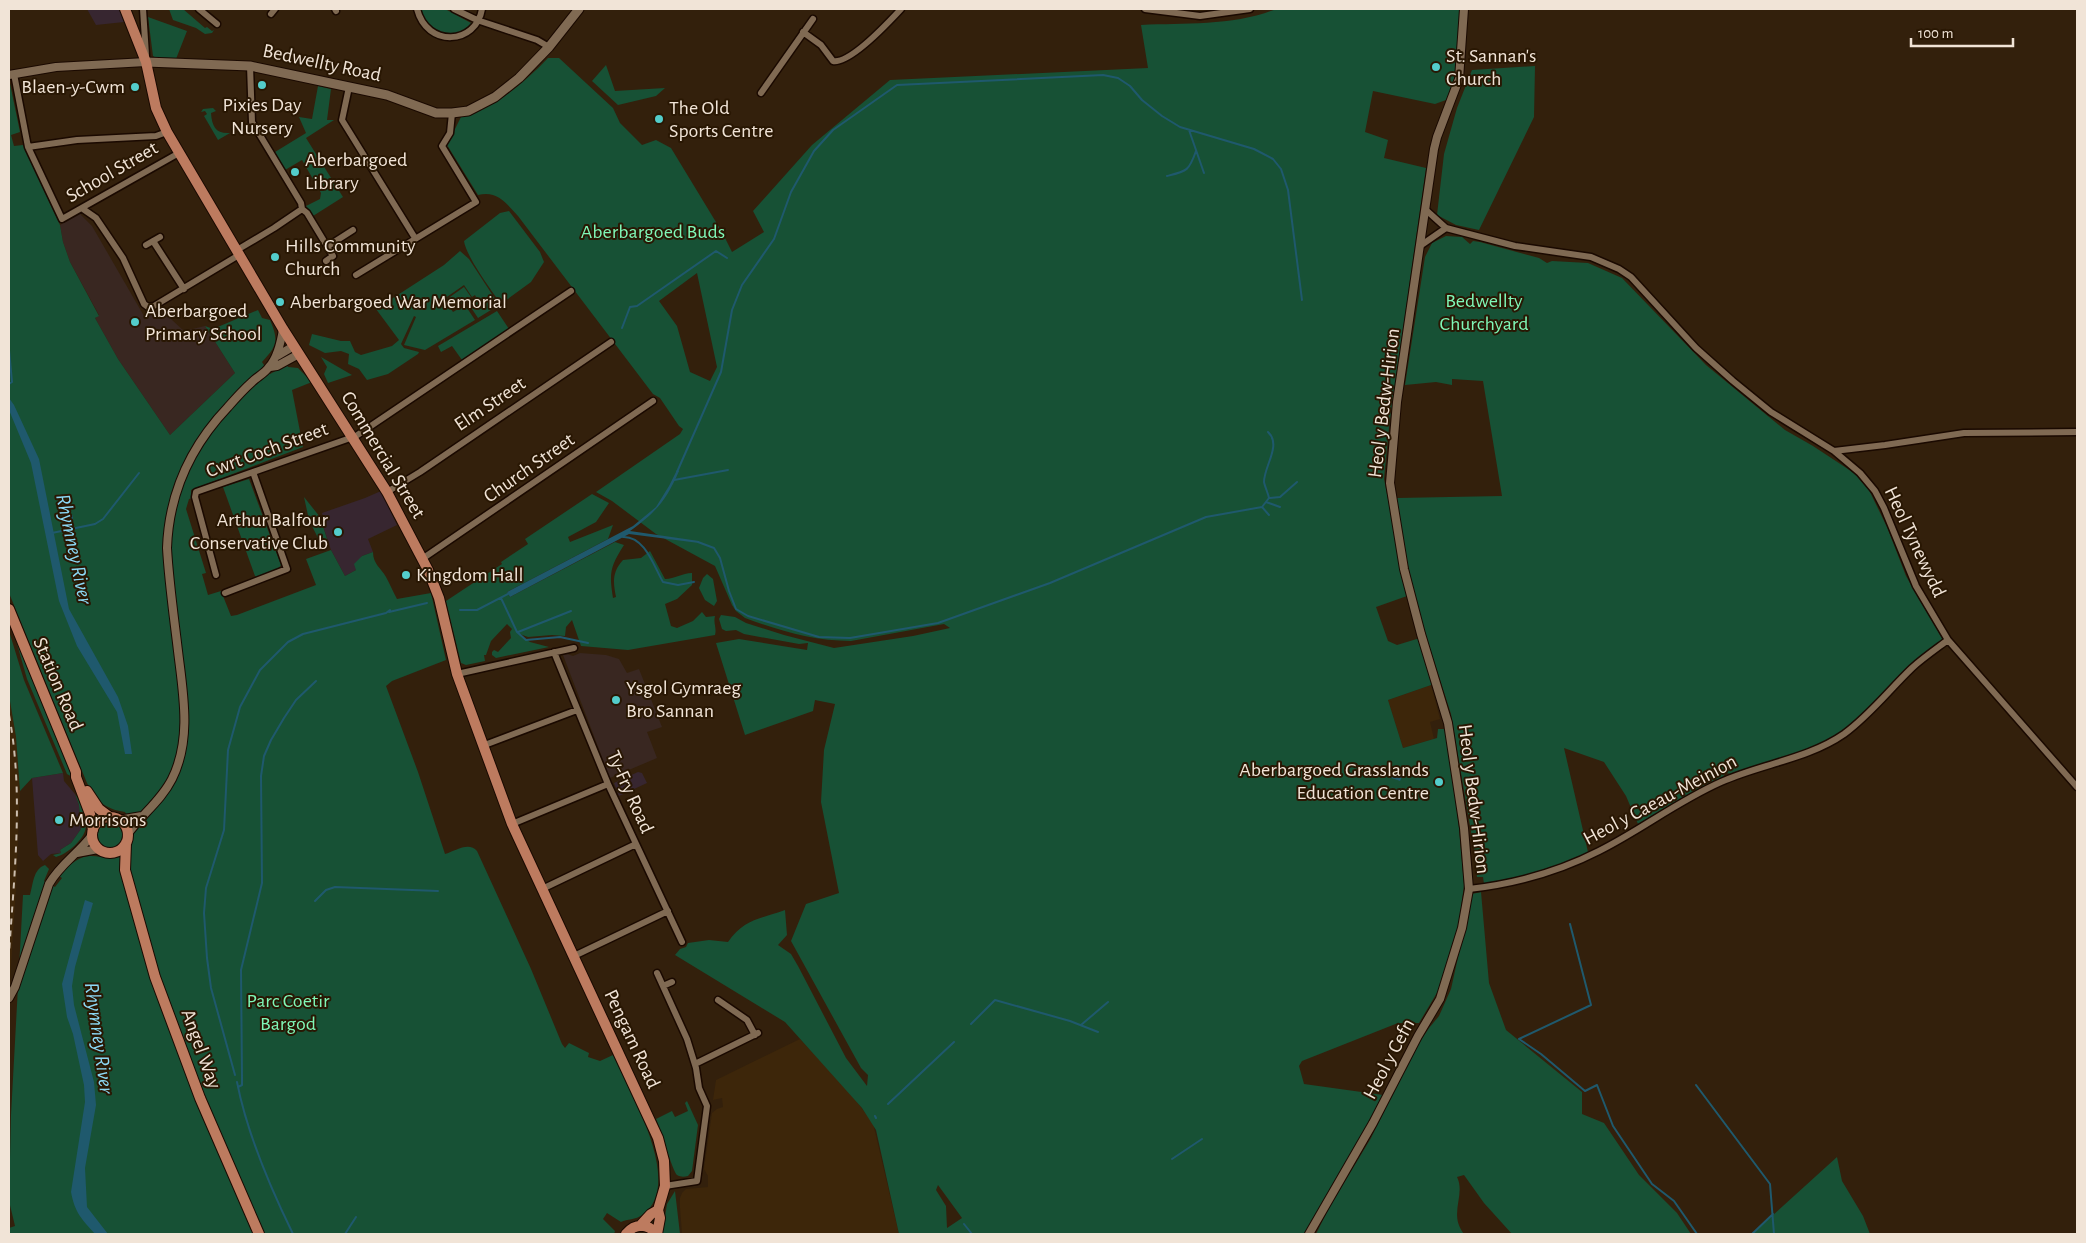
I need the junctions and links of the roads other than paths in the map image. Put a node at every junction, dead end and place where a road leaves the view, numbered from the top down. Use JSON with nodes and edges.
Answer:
{"nodes":[{"id":1,"x":125,"y":9,"type":"edge"},
{"id":2,"x":143,"y":9,"type":"edge"},
{"id":3,"x":199,"y":9,"type":"edge"},
{"id":4,"x":417,"y":9,"type":"edge"},
{"id":5,"x":454,"y":9,"type":"edge"},
{"id":6,"x":482,"y":9,"type":"edge"},
{"id":7,"x":579,"y":9,"type":"edge"},
{"id":8,"x":901,"y":9,"type":"edge"},
{"id":9,"x":1145,"y":9,"type":"edge"},
{"id":10,"x":1250,"y":9,"type":"edge"},
{"id":11,"x":1464,"y":9,"type":"edge"},
{"id":12,"x":812,"y":19,"type":"dead end"},
{"id":13,"x":477,"y":20,"type":"junction"},
{"id":14,"x":217,"y":24,"type":"dead end"},
{"id":15,"x":804,"y":32,"type":"junction"},
{"id":16,"x":549,"y":47,"type":"junction"},
{"id":17,"x":146,"y":62,"type":"junction"},
{"id":18,"x":250,"y":66,"type":"junction"},
{"id":19,"x":12,"y":75,"type":"edge"},
{"id":20,"x":349,"y":87,"type":"junction"},
{"id":21,"x":761,"y":93,"type":"dead end"},
{"id":22,"x":452,"y":113,"type":"junction"},
{"id":23,"x":167,"y":132,"type":"junction"},
{"id":24,"x":28,"y":148,"type":"junction"},
{"id":25,"x":179,"y":153,"type":"junction"},
{"id":26,"x":84,"y":208,"type":"junction"},
{"id":27,"x":302,"y":209,"type":"junction"},
{"id":28,"x":1426,"y":210,"type":"junction"},
{"id":29,"x":1446,"y":228,"type":"junction"},
{"id":30,"x":353,"y":230,"type":"dead end"},
{"id":31,"x":160,"y":237,"type":"dead end"},
{"id":32,"x":414,"y":238,"type":"junction"},
{"id":33,"x":153,"y":241,"type":"junction"},
{"id":34,"x":146,"y":246,"type":"dead end"},
{"id":35,"x":328,"y":246,"type":"junction"},
{"id":36,"x":1420,"y":246,"type":"junction"},
{"id":37,"x":238,"y":253,"type":"junction"},
{"id":38,"x":326,"y":260,"type":"dead end"},
{"id":39,"x":356,"y":275,"type":"dead end"},
{"id":40,"x":184,"y":289,"type":"junction"},
{"id":41,"x":571,"y":291,"type":"dead end"},
{"id":42,"x":283,"y":328,"type":"junction"},
{"id":43,"x":610,"y":342,"type":"dead end"},
{"id":44,"x":297,"y":350,"type":"junction"},
{"id":45,"x":277,"y":356,"type":"junction"},
{"id":46,"x":270,"y":367,"type":"junction"},
{"id":47,"x":653,"y":401,"type":"dead end"},
{"id":48,"x":2077,"y":432,"type":"edge"},
{"id":49,"x":352,"y":437,"type":"junction"},
{"id":50,"x":1834,"y":451,"type":"junction"},
{"id":51,"x":253,"y":472,"type":"junction"},
{"id":52,"x":387,"y":492,"type":"junction"},
{"id":53,"x":422,"y":560,"type":"junction"},
{"id":54,"x":216,"y":575,"type":"dead end"},
{"id":55,"x":225,"y":593,"type":"dead end"},
{"id":56,"x":9,"y":609,"type":"edge"},
{"id":57,"x":1948,"y":640,"type":"junction"},
{"id":58,"x":574,"y":648,"type":"dead end"},
{"id":59,"x":554,"y":652,"type":"junction"},
{"id":60,"x":457,"y":674,"type":"junction"},
{"id":61,"x":577,"y":710,"type":"junction"},
{"id":62,"x":482,"y":746,"type":"junction"},
{"id":63,"x":76,"y":772,"type":"junction"},
{"id":64,"x":608,"y":784,"type":"junction"},
{"id":65,"x":2077,"y":787,"type":"edge"},
{"id":66,"x":142,"y":816,"type":"junction"},
{"id":67,"x":114,"y":819,"type":"junction"},
{"id":68,"x":512,"y":824,"type":"junction"},
{"id":69,"x":92,"y":833,"type":"junction"},
{"id":70,"x":127,"y":839,"type":"junction"},
{"id":71,"x":636,"y":844,"type":"junction"},
{"id":72,"x":98,"y":849,"type":"junction"},
{"id":73,"x":77,"y":853,"type":"junction"},
{"id":74,"x":110,"y":853,"type":"junction"},
{"id":75,"x":125,"y":870,"type":"junction"},
{"id":76,"x":542,"y":889,"type":"junction"},
{"id":77,"x":1469,"y":889,"type":"junction"},
{"id":78,"x":668,"y":911,"type":"junction"},
{"id":79,"x":682,"y":942,"type":"dead end"},
{"id":80,"x":574,"y":956,"type":"junction"},
{"id":81,"x":657,"y":973,"type":"dead end"},
{"id":82,"x":672,"y":982,"type":"dead end"},
{"id":83,"x":663,"y":986,"type":"junction"},
{"id":84,"x":9,"y":998,"type":"edge"},
{"id":85,"x":718,"y":1000,"type":"dead end"},
{"id":86,"x":695,"y":1064,"type":"junction"},
{"id":87,"x":665,"y":1186,"type":"junction"},
{"id":88,"x":658,"y":1210,"type":"junction"},
{"id":89,"x":640,"y":1226,"type":"junction"},
{"id":90,"x":258,"y":1234,"type":"edge"},
{"id":91,"x":626,"y":1234,"type":"edge"},
{"id":92,"x":656,"y":1234,"type":"edge"},
{"id":93,"x":1309,"y":1234,"type":"edge"}],
"edges":[{"from":1,"to":17,"type":"main road","name":"Commercial Street"},
{"from":2,"to":17,"type":"street"},
{"from":3,"to":14,"type":"street"},
{"from":4,"to":13,"type":"street"},
{"from":5,"to":13,"type":"street"},
{"from":6,"to":13,"type":"street"},
{"from":7,"to":16,"type":"main road","name":"Bedwellty Road"},
{"from":8,"to":15,"type":"street"},
{"from":9,"to":10,"type":"street"},
{"from":11,"to":28,"type":"street","name":"Heol y Bedw-Hirion"},
{"from":12,"to":15,"type":"street"},
{"from":13,"to":16,"type":"street"},
{"from":15,"to":21,"type":"street"},
{"from":16,"to":22,"type":"main road","name":"Bedwellty Road"},
{"from":17,"to":18,"type":"main road","name":"Bedwellty Road"},
{"from":17,"to":19,"type":"street","name":"Bedwellty Road"},
{"from":17,"to":23,"type":"main road","name":"Commercial Street"},
{"from":18,"to":20,"type":"main road","name":"Bedwellty Road"},
{"from":18,"to":27,"type":"street"},
{"from":19,"to":24,"type":"street"},
{"from":20,"to":22,"type":"main road","name":"Bedwellty Road"},
{"from":20,"to":32,"type":"street"},
{"from":22,"to":32,"type":"street"},
{"from":23,"to":24,"type":"street"},
{"from":23,"to":25,"type":"main road","name":"Commercial Street"},
{"from":24,"to":26,"type":"street","name":"School Street"},
{"from":25,"to":26,"type":"street","name":"School Street"},
{"from":25,"to":37,"type":"main road","name":"Commercial Street"},
{"from":26,"to":40,"type":"street"},
{"from":27,"to":35,"type":"street"},
{"from":27,"to":37,"type":"street"},
{"from":28,"to":29,"type":"street"},
{"from":28,"to":36,"type":"street","name":"Heol y Bedw-Hirion"},
{"from":29,"to":36,"type":"street"},
{"from":29,"to":50,"type":"street","name":"Heol Tynewydd"},
{"from":30,"to":35,"type":"street"},
{"from":31,"to":33,"type":"street"},
{"from":32,"to":39,"type":"street"},
{"from":33,"to":34,"type":"street"},
{"from":33,"to":40,"type":"street"},
{"from":35,"to":38,"type":"street"},
{"from":36,"to":77,"type":"street","name":"Heol y Bedw-Hirion"},
{"from":37,"to":40,"type":"street"},
{"from":37,"to":42,"type":"main road","name":"Commercial Street"},
{"from":41,"to":49,"type":"street","name":"Cwrt Coch Street"},
{"from":42,"to":44,"type":"main road","name":"Commercial Street"},
{"from":42,"to":45,"type":"street"},
{"from":43,"to":52,"type":"street","name":"Elm Street"},
{"from":44,"to":45,"type":"street"},
{"from":44,"to":46,"type":"street"},
{"from":44,"to":49,"type":"main road","name":"Commercial Street"},
{"from":45,"to":46,"type":"street"},
{"from":46,"to":66,"type":"street"},
{"from":47,"to":53,"type":"street","name":"Church Street"},
{"from":48,"to":50,"type":"street"},
{"from":49,"to":51,"type":"street","name":"Cwrt Coch Street"},
{"from":49,"to":52,"type":"main road","name":"Commercial Street"},
{"from":50,"to":57,"type":"street","name":"Heol Tynewydd"},
{"from":51,"to":54,"type":"street","name":"Cwrt Coch Street"},
{"from":51,"to":55,"type":"street"},
{"from":52,"to":53,"type":"main road","name":"Commercial Street"},
{"from":53,"to":60,"type":"main road","name":"Commercial Street"},
{"from":56,"to":63,"type":"main road","name":"Station Road"},
{"from":57,"to":65,"type":"street","name":"Heol Tynewydd"},
{"from":57,"to":77,"type":"street","name":"Heol y Caeau-Meinion"},
{"from":58,"to":59,"type":"street"},
{"from":59,"to":60,"type":"street"},
{"from":59,"to":61,"type":"street","name":"Ty-Fry Road"},
{"from":60,"to":62,"type":"main road","name":"Commercial Street"},
{"from":61,"to":62,"type":"street"},
{"from":61,"to":64,"type":"street","name":"Ty-Fry Road"},
{"from":62,"to":68,"type":"main road","name":"Commercial Street"},
{"from":63,"to":67,"type":"main road","name":"Station Road"},
{"from":63,"to":69,"type":"main road","name":"Station Road"},
{"from":64,"to":68,"type":"street"},
{"from":64,"to":71,"type":"street","name":"Ty-Fry Road"},
{"from":66,"to":67,"type":"street"},
{"from":66,"to":70,"type":"street"},
{"from":67,"to":69,"type":"main road"},
{"from":67,"to":70,"type":"main road"},
{"from":68,"to":76,"type":"main road","name":"Commercial Street"},
{"from":69,"to":72,"type":"main road"},
{"from":69,"to":73,"type":"street"},
{"from":70,"to":74,"type":"main road"},
{"from":70,"to":75,"type":"main road","name":"Angel Way"},
{"from":71,"to":76,"type":"street"},
{"from":71,"to":78,"type":"street","name":"Ty-Fry Road"},
{"from":72,"to":73,"type":"street"},
{"from":72,"to":74,"type":"main road"},
{"from":73,"to":84,"type":"street"},
{"from":74,"to":75,"type":"main road","name":"Angel Way"},
{"from":75,"to":90,"type":"main road","name":"Angel Way"},
{"from":76,"to":80,"type":"main road","name":"Pengam Road"},
{"from":77,"to":93,"type":"street","name":"Heol y Cefn"},
{"from":78,"to":79,"type":"street","name":"Ty-Fry Road"},
{"from":78,"to":80,"type":"street"},
{"from":80,"to":87,"type":"main road","name":"Pengam Road"},
{"from":81,"to":83,"type":"street"},
{"from":82,"to":83,"type":"street"},
{"from":83,"to":86,"type":"street"},
{"from":85,"to":86,"type":"street"},
{"from":86,"to":87,"type":"street"},
{"from":87,"to":88,"type":"main road","name":"Pengam Road"},
{"from":88,"to":89,"type":"main road"},
{"from":88,"to":92,"type":"main road","name":"Pengam Road"},
{"from":89,"to":91,"type":"main road"},
{"from":89,"to":92,"type":"main road"}]}
